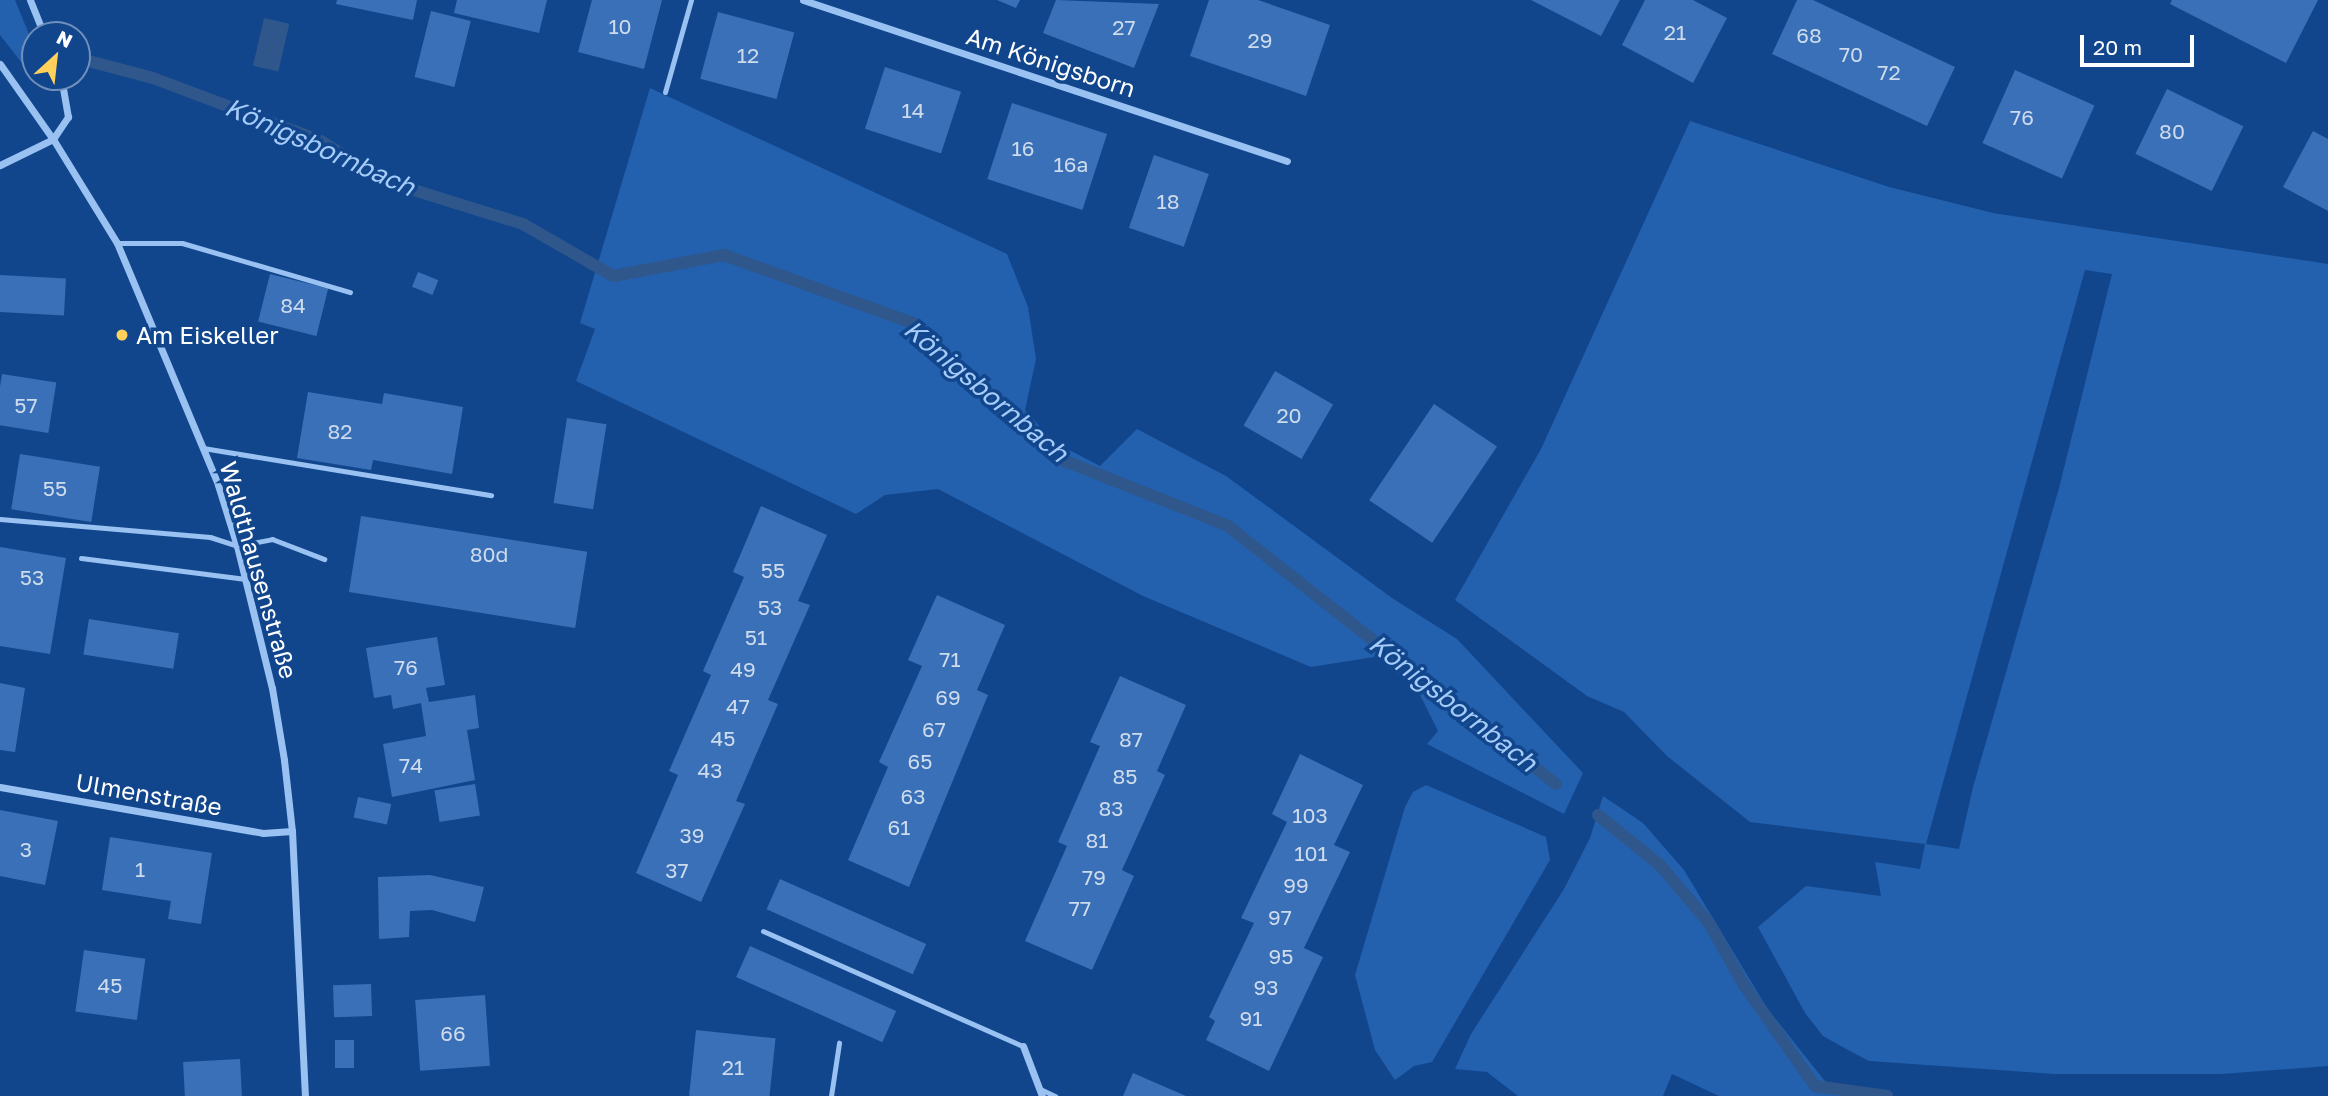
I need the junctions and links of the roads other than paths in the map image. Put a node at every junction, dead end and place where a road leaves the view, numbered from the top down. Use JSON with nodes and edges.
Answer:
{"nodes":[{"id":1,"x":30,"y":0,"type":"edge"},
{"id":2,"x":691,"y":0,"type":"edge"},
{"id":3,"x":803,"y":0,"type":"edge"},
{"id":4,"x":38,"y":21,"type":"edge"},
{"id":5,"x":0,"y":64,"type":"edge"},
{"id":6,"x":63,"y":91,"type":"edge"},
{"id":7,"x":665,"y":92,"type":"dead end"},
{"id":8,"x":53,"y":139,"type":"junction"},
{"id":9,"x":1287,"y":162,"type":"dead end"},
{"id":10,"x":0,"y":165,"type":"edge"},
{"id":11,"x":117,"y":243,"type":"junction"},
{"id":12,"x":350,"y":292,"type":"dead end"},
{"id":13,"x":203,"y":448,"type":"junction"},
{"id":14,"x":491,"y":495,"type":"dead end"},
{"id":15,"x":0,"y":519,"type":"edge"},
{"id":16,"x":237,"y":546,"type":"junction"},
{"id":17,"x":80,"y":558,"type":"dead end"},
{"id":18,"x":324,"y":559,"type":"dead end"},
{"id":19,"x":246,"y":579,"type":"junction"},
{"id":20,"x":0,"y":787,"type":"edge"},
{"id":21,"x":292,"y":831,"type":"junction"},
{"id":22,"x":763,"y":931,"type":"dead end"},
{"id":23,"x":839,"y":1043,"type":"dead end"},
{"id":24,"x":1023,"y":1046,"type":"joint"},
{"id":25,"x":1041,"y":1093,"type":"edge"},
{"id":26,"x":305,"y":1096,"type":"edge"},
{"id":27,"x":831,"y":1096,"type":"edge"},
{"id":28,"x":1055,"y":1096,"type":"edge"}],
"edges":[{"from":1,"to":4,"type":"street"},
{"from":2,"to":7,"type":"lane"},
{"from":3,"to":9,"type":"street","name":"Am Königsborn"},
{"from":5,"to":8,"type":"street","name":"Waldthausenstraße"},
{"from":6,"to":8,"type":"street"},
{"from":8,"to":10,"type":"street"},
{"from":8,"to":11,"type":"street","name":"Waldthausenstraße"},
{"from":11,"to":12,"type":"lane"},
{"from":11,"to":13,"type":"street","name":"Waldthausenstraße"},
{"from":13,"to":14,"type":"lane"},
{"from":13,"to":16,"type":"street","name":"Waldthausenstraße"},
{"from":15,"to":16,"type":"lane"},
{"from":16,"to":18,"type":"lane"},
{"from":16,"to":19,"type":"street","name":"Waldthausenstraße"},
{"from":17,"to":19,"type":"lane"},
{"from":19,"to":21,"type":"street","name":"Waldthausenstraße"},
{"from":20,"to":21,"type":"street","name":"Ulmenstraße"},
{"from":21,"to":26,"type":"street","name":"Waldthausenstraße"},
{"from":22,"to":24,"type":"lane"},
{"from":23,"to":27,"type":"lane"},
{"from":24,"to":25,"type":"street"},
{"from":25,"to":28,"type":"lane"}]}
